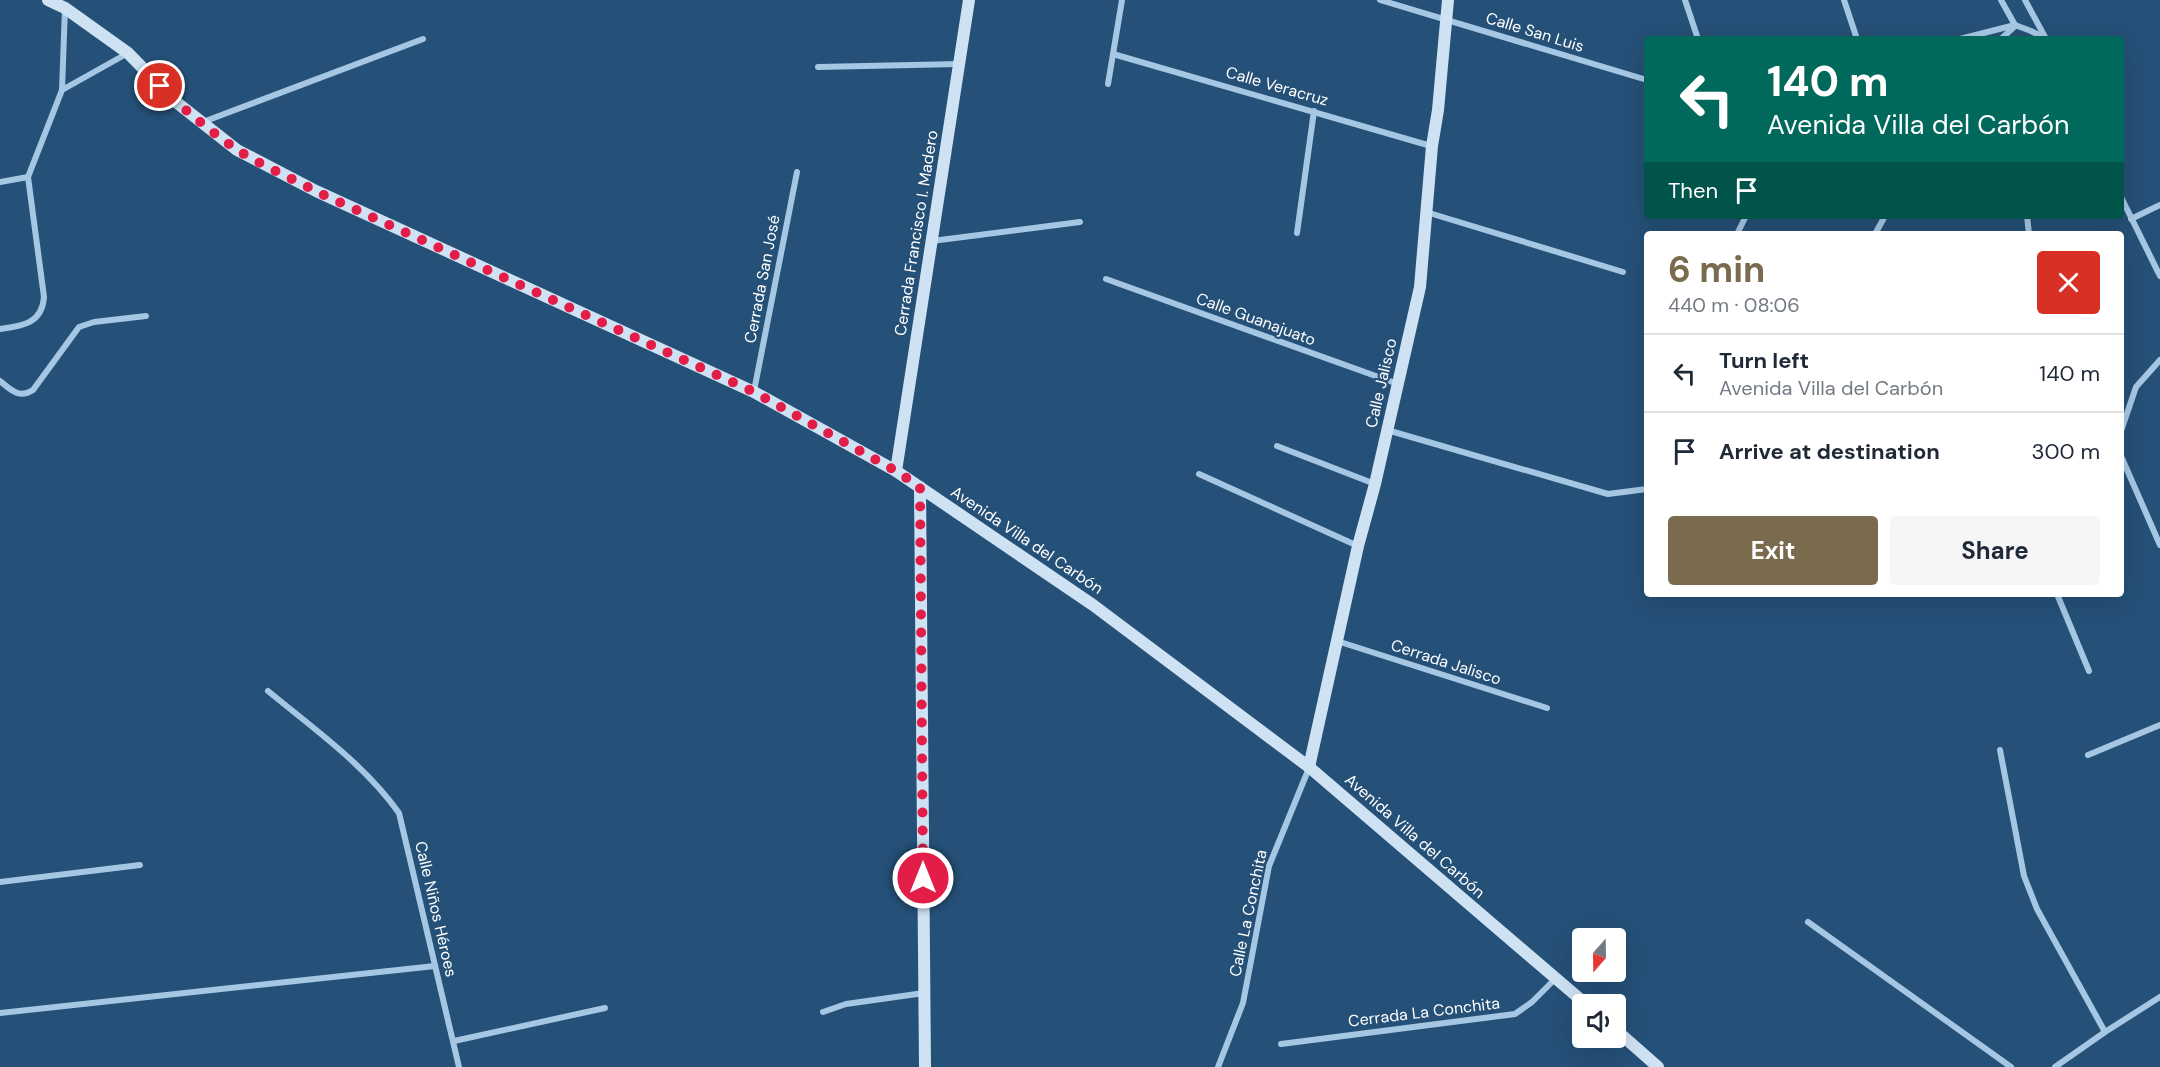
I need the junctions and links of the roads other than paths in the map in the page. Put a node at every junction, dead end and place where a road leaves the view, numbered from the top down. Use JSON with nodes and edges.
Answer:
{"nodes":[{"id":1,"x":48,"y":0,"type":"edge"},
{"id":2,"x":969,"y":0,"type":"edge"},
{"id":3,"x":1122,"y":0,"type":"edge"},
{"id":4,"x":1380,"y":0,"type":"edge"},
{"id":5,"x":1448,"y":0,"type":"edge"},
{"id":6,"x":1685,"y":0,"type":"edge"},
{"id":7,"x":1844,"y":0,"type":"edge"},
{"id":8,"x":2001,"y":0,"type":"edge"},
{"id":9,"x":2025,"y":0,"type":"edge"},
{"id":10,"x":65,"y":8,"type":"junction"},
{"id":11,"x":1446,"y":20,"type":"junction"},
{"id":12,"x":2015,"y":25,"type":"junction"},
{"id":13,"x":1697,"y":36,"type":"edge"},
{"id":14,"x":1856,"y":36,"type":"edge"},
{"id":15,"x":1972,"y":36,"type":"edge"},
{"id":16,"x":2004,"y":36,"type":"edge"},
{"id":17,"x":2040,"y":36,"type":"edge"},
{"id":18,"x":2044,"y":36,"type":"edge"},
{"id":19,"x":423,"y":39,"type":"dead end"},
{"id":20,"x":128,"y":53,"type":"junction"},
{"id":21,"x":1113,"y":54,"type":"junction"},
{"id":22,"x":959,"y":64,"type":"junction"},
{"id":23,"x":818,"y":67,"type":"dead end"},
{"id":24,"x":1644,"y":79,"type":"edge"},
{"id":25,"x":1108,"y":84,"type":"dead end"},
{"id":26,"x":62,"y":90,"type":"junction"},
{"id":27,"x":1314,"y":111,"type":"junction"},
{"id":28,"x":202,"y":122,"type":"junction"},
{"id":29,"x":1432,"y":146,"type":"junction"},
{"id":30,"x":797,"y":172,"type":"dead end"},
{"id":31,"x":28,"y":177,"type":"junction"},
{"id":32,"x":0,"y":182,"type":"edge"},
{"id":33,"x":2124,"y":204,"type":"edge"},
{"id":34,"x":2160,"y":205,"type":"edge"},
{"id":35,"x":1426,"y":212,"type":"junction"},
{"id":36,"x":2131,"y":219,"type":"junction"},
{"id":37,"x":1080,"y":222,"type":"dead end"},
{"id":38,"x":1298,"y":233,"type":"dead end"},
{"id":39,"x":931,"y":242,"type":"junction"},
{"id":40,"x":1623,"y":272,"type":"dead end"},
{"id":41,"x":2160,"y":276,"type":"edge"},
{"id":42,"x":1106,"y":279,"type":"dead end"},
{"id":43,"x":146,"y":316,"type":"dead end"},
{"id":44,"x":0,"y":330,"type":"edge"},
{"id":45,"x":2160,"y":360,"type":"edge"},
{"id":46,"x":0,"y":381,"type":"edge"},
{"id":47,"x":1398,"y":384,"type":"junction"},
{"id":48,"x":754,"y":392,"type":"junction"},
{"id":49,"x":2124,"y":422,"type":"edge"},
{"id":50,"x":1387,"y":430,"type":"junction"},
{"id":51,"x":1277,"y":446,"type":"dead end"},
{"id":52,"x":2124,"y":463,"type":"edge"},
{"id":53,"x":896,"y":471,"type":"junction"},
{"id":54,"x":1199,"y":474,"type":"dead end"},
{"id":55,"x":1375,"y":484,"type":"junction"},
{"id":56,"x":920,"y":487,"type":"junction"},
{"id":57,"x":1644,"y":489,"type":"edge"},
{"id":58,"x":2160,"y":545,"type":"edge"},
{"id":59,"x":1358,"y":546,"type":"junction"},
{"id":60,"x":2058,"y":597,"type":"edge"},
{"id":61,"x":1337,"y":641,"type":"junction"},
{"id":62,"x":2089,"y":671,"type":"dead end"},
{"id":63,"x":268,"y":691,"type":"dead end"},
{"id":64,"x":1547,"y":708,"type":"dead end"},
{"id":65,"x":2160,"y":725,"type":"edge"},
{"id":66,"x":2000,"y":750,"type":"dead end"},
{"id":67,"x":2088,"y":755,"type":"dead end"},
{"id":68,"x":1309,"y":767,"type":"junction"},
{"id":69,"x":140,"y":865,"type":"dead end"},
{"id":70,"x":0,"y":882,"type":"edge"},
{"id":71,"x":1808,"y":922,"type":"dead end"},
{"id":72,"x":435,"y":966,"type":"junction"},
{"id":73,"x":1556,"y":978,"type":"junction"},
{"id":74,"x":924,"y":993,"type":"junction"},
{"id":75,"x":1574,"y":994,"type":"edge"},
{"id":76,"x":2160,"y":997,"type":"edge"},
{"id":77,"x":605,"y":1008,"type":"dead end"},
{"id":78,"x":823,"y":1012,"type":"dead end"},
{"id":79,"x":0,"y":1013,"type":"edge"},
{"id":80,"x":2104,"y":1032,"type":"junction"},
{"id":81,"x":1626,"y":1039,"type":"edge"},
{"id":82,"x":454,"y":1041,"type":"junction"},
{"id":83,"x":1281,"y":1044,"type":"dead end"},
{"id":84,"x":459,"y":1067,"type":"edge"},
{"id":85,"x":925,"y":1067,"type":"edge"},
{"id":86,"x":1218,"y":1067,"type":"edge"},
{"id":87,"x":1658,"y":1067,"type":"edge"},
{"id":88,"x":2011,"y":1067,"type":"edge"},
{"id":89,"x":2055,"y":1067,"type":"edge"}],
"edges":[{"from":1,"to":10,"type":"main road","name":"Avenida Villa del Carbón"},
{"from":2,"to":22,"type":"main road","name":"Cerrada Francisco I. Madero"},
{"from":3,"to":21,"type":"street"},
{"from":4,"to":11,"type":"street","name":"Calle San Luis"},
{"from":5,"to":11,"type":"main road","name":"Calle Jalisco"},
{"from":6,"to":13,"type":"street"},
{"from":7,"to":14,"type":"street"},
{"from":8,"to":12,"type":"street"},
{"from":9,"to":18,"type":"street"},
{"from":10,"to":20,"type":"main road","name":"Avenida Villa del Carbón"},
{"from":10,"to":26,"type":"street"},
{"from":11,"to":24,"type":"street","name":"Calle San Luis"},
{"from":11,"to":29,"type":"main road","name":"Calle Jalisco"},
{"from":12,"to":15,"type":"street"},
{"from":12,"to":16,"type":"street"},
{"from":12,"to":17,"type":"street"},
{"from":19,"to":28,"type":"street"},
{"from":20,"to":26,"type":"street"},
{"from":20,"to":28,"type":"main road","name":"Avenida Villa del Carbón"},
{"from":21,"to":25,"type":"street"},
{"from":21,"to":27,"type":"street","name":"Calle Veracruz"},
{"from":22,"to":23,"type":"street"},
{"from":22,"to":39,"type":"main road","name":"Cerrada Francisco I. Madero"},
{"from":26,"to":31,"type":"street"},
{"from":27,"to":29,"type":"street","name":"Calle Veracruz"},
{"from":27,"to":38,"type":"street"},
{"from":28,"to":48,"type":"main road","name":"Avenida Villa del Carbón"},
{"from":29,"to":35,"type":"main road","name":"Calle Jalisco"},
{"from":30,"to":48,"type":"street","name":"Cerrada San José"},
{"from":31,"to":32,"type":"street"},
{"from":31,"to":44,"type":"street"},
{"from":33,"to":36,"type":"street"},
{"from":34,"to":36,"type":"street"},
{"from":35,"to":40,"type":"street"},
{"from":35,"to":47,"type":"main road","name":"Calle Jalisco"},
{"from":36,"to":41,"type":"street"},
{"from":37,"to":39,"type":"street"},
{"from":39,"to":53,"type":"main road","name":"Cerrada Francisco I. Madero"},
{"from":42,"to":47,"type":"street","name":"Calle Guanajuato"},
{"from":43,"to":46,"type":"street"},
{"from":45,"to":49,"type":"street"},
{"from":47,"to":50,"type":"main road","name":"Calle Jalisco"},
{"from":48,"to":53,"type":"main road","name":"Avenida Villa del Carbón"},
{"from":50,"to":55,"type":"main road","name":"Calle Jalisco"},
{"from":50,"to":57,"type":"street"},
{"from":51,"to":55,"type":"street"},
{"from":52,"to":58,"type":"street"},
{"from":53,"to":56,"type":"main road","name":"Avenida Villa del Carbón"},
{"from":54,"to":59,"type":"street"},
{"from":55,"to":59,"type":"main road","name":"Calle Jalisco"},
{"from":56,"to":68,"type":"main road","name":"Avenida Villa del Carbón"},
{"from":56,"to":74,"type":"main road"},
{"from":59,"to":61,"type":"main road","name":"Calle Jalisco"},
{"from":60,"to":62,"type":"street"},
{"from":61,"to":64,"type":"street","name":"Cerrada Jalisco"},
{"from":61,"to":68,"type":"main road","name":"Calle Jalisco"},
{"from":63,"to":72,"type":"street","name":"Calle Niños Héroes"},
{"from":65,"to":67,"type":"street"},
{"from":66,"to":80,"type":"street"},
{"from":68,"to":73,"type":"main road","name":"Avenida Villa del Carbón"},
{"from":68,"to":86,"type":"street","name":"Calle La Conchita"},
{"from":69,"to":70,"type":"street"},
{"from":71,"to":88,"type":"street"},
{"from":72,"to":79,"type":"street"},
{"from":72,"to":82,"type":"street","name":"Calle Niños Héroes"},
{"from":73,"to":75,"type":"main road","name":"Avenida Villa del Carbón"},
{"from":73,"to":83,"type":"street","name":"Cerrada La Conchita"},
{"from":74,"to":78,"type":"street"},
{"from":74,"to":85,"type":"main road"},
{"from":76,"to":80,"type":"street"},
{"from":77,"to":82,"type":"street"},
{"from":80,"to":89,"type":"street"},
{"from":81,"to":87,"type":"main road"},
{"from":82,"to":84,"type":"street","name":"Calle Niños Héroes"}]}
